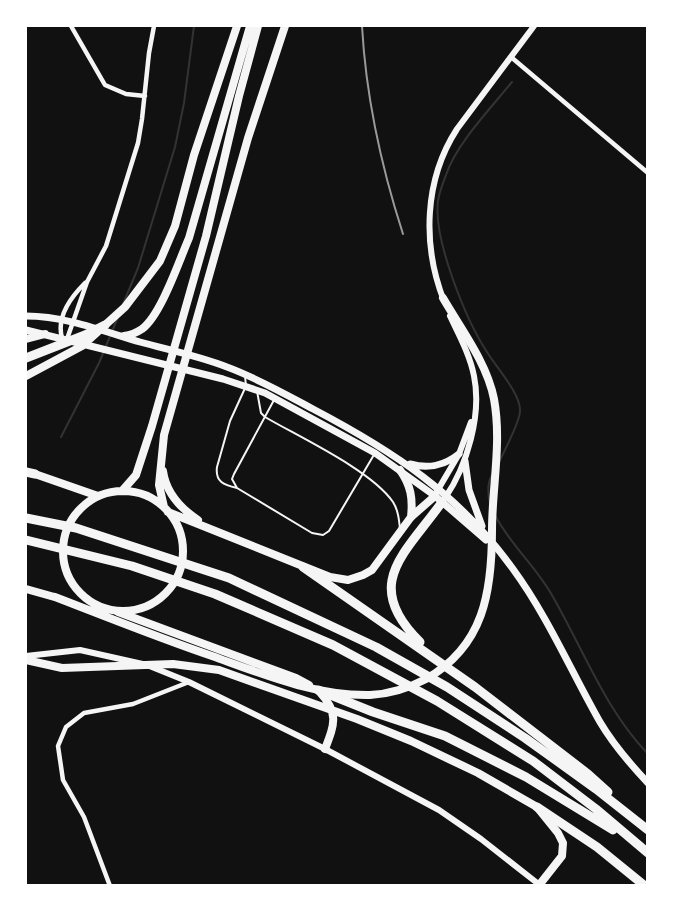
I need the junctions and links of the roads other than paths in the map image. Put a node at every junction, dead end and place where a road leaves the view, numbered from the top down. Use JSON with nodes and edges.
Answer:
{"nodes":[{"id":1,"x":71,"y":26,"type":"edge"},
{"id":2,"x":154,"y":26,"type":"edge"},
{"id":3,"x":237,"y":26,"type":"edge"},
{"id":4,"x":250,"y":26,"type":"edge"},
{"id":5,"x":258,"y":26,"type":"edge"},
{"id":6,"x":285,"y":26,"type":"edge"},
{"id":7,"x":534,"y":26,"type":"edge"},
{"id":8,"x":511,"y":57,"type":"junction"},
{"id":9,"x":145,"y":96,"type":"junction"},
{"id":10,"x":238,"y":96,"type":"junction"},
{"id":11,"x":648,"y":173,"type":"edge"},
{"id":12,"x":205,"y":182,"type":"junction"},
{"id":13,"x":87,"y":282,"type":"junction"},
{"id":14,"x":443,"y":298,"type":"junction"},
{"id":15,"x":26,"y":316,"type":"edge"},
{"id":16,"x":60,"y":319,"type":"junction"},
{"id":17,"x":73,"y":324,"type":"junction"},
{"id":18,"x":104,"y":328,"type":"junction"},
{"id":19,"x":26,"y":330,"type":"edge"},
{"id":20,"x":45,"y":334,"type":"junction"},
{"id":21,"x":121,"y":335,"type":"junction"},
{"id":22,"x":26,"y":339,"type":"edge"},
{"id":23,"x":64,"y":339,"type":"junction"},
{"id":24,"x":26,"y":358,"type":"edge"},
{"id":25,"x":244,"y":374,"type":"junction"},
{"id":26,"x":26,"y":376,"type":"edge"},
{"id":27,"x":246,"y":386,"type":"junction"},
{"id":28,"x":255,"y":389,"type":"junction"},
{"id":29,"x":276,"y":398,"type":"junction"},
{"id":30,"x":474,"y":416,"type":"junction"},
{"id":31,"x":265,"y":417,"type":"junction"},
{"id":32,"x":375,"y":453,"type":"junction"},
{"id":33,"x":459,"y":453,"type":"junction"},
{"id":34,"x":161,"y":461,"type":"junction"},
{"id":35,"x":465,"y":461,"type":"junction"},
{"id":36,"x":402,"y":466,"type":"junction"},
{"id":37,"x":29,"y":472,"type":"edge"},
{"id":38,"x":363,"y":474,"type":"junction"},
{"id":39,"x":237,"y":488,"type":"junction"},
{"id":40,"x":122,"y":491,"type":"junction"},
{"id":41,"x":441,"y":495,"type":"junction"},
{"id":42,"x":98,"y":496,"type":"junction"},
{"id":43,"x":166,"y":510,"type":"junction"},
{"id":44,"x":411,"y":517,"type":"junction"},
{"id":45,"x":26,"y":518,"type":"edge"},
{"id":46,"x":208,"y":527,"type":"junction"},
{"id":47,"x":486,"y":533,"type":"junction"},
{"id":48,"x":400,"y":534,"type":"junction"},
{"id":49,"x":26,"y":540,"type":"edge"},
{"id":50,"x":502,"y":554,"type":"junction"},
{"id":51,"x":303,"y":567,"type":"junction"},
{"id":52,"x":26,"y":589,"type":"edge"},
{"id":53,"x":55,"y":597,"type":"junction"},
{"id":54,"x":98,"y":605,"type":"junction"},
{"id":55,"x":111,"y":609,"type":"junction"},
{"id":56,"x":26,"y":658,"type":"edge"},
{"id":57,"x":441,"y":662,"type":"junction"},
{"id":58,"x":189,"y":682,"type":"junction"},
{"id":59,"x":318,"y":690,"type":"junction"},
{"id":60,"x":325,"y":749,"type":"junction"},
{"id":61,"x":648,"y":783,"type":"edge"},
{"id":62,"x":537,"y":807,"type":"junction"},
{"id":63,"x":648,"y":829,"type":"edge"},
{"id":64,"x":644,"y":850,"type":"edge"},
{"id":65,"x":110,"y":885,"type":"edge"},
{"id":66,"x":541,"y":885,"type":"edge"},
{"id":67,"x":645,"y":885,"type":"edge"}],
"edges":[{"from":1,"to":9,"type":"street"},
{"from":2,"to":9,"type":"street"},
{"from":3,"to":18,"type":"main road"},
{"from":4,"to":12,"type":"main road"},
{"from":5,"to":10,"type":"main road"},
{"from":6,"to":34,"type":"main road"},
{"from":7,"to":8,"type":"street"},
{"from":8,"to":11,"type":"street"},
{"from":8,"to":14,"type":"street"},
{"from":9,"to":13,"type":"street"},
{"from":10,"to":12,"type":"main road"},
{"from":10,"to":40,"type":"main road"},
{"from":12,"to":21,"type":"main road"},
{"from":13,"to":16,"type":"street"},
{"from":13,"to":17,"type":"street"},
{"from":14,"to":30,"type":"street"},
{"from":14,"to":53,"type":"main road"},
{"from":15,"to":16,"type":"main road"},
{"from":16,"to":17,"type":"main road"},
{"from":16,"to":23,"type":"street"},
{"from":17,"to":18,"type":"main road"},
{"from":17,"to":23,"type":"street"},
{"from":18,"to":21,"type":"main road"},
{"from":18,"to":24,"type":"highway"},
{"from":18,"to":26,"type":"main road"},
{"from":19,"to":20,"type":"main road"},
{"from":20,"to":22,"type":"main road"},
{"from":20,"to":23,"type":"main road"},
{"from":21,"to":25,"type":"main road"},
{"from":23,"to":27,"type":"main road"},
{"from":25,"to":27,"type":"lane"},
{"from":25,"to":36,"type":"main road"},
{"from":27,"to":28,"type":"main road"},
{"from":27,"to":39,"type":"lane"},
{"from":28,"to":29,"type":"main road"},
{"from":28,"to":31,"type":"lane"},
{"from":29,"to":31,"type":"lane"},
{"from":29,"to":32,"type":"main road"},
{"from":30,"to":33,"type":"street"},
{"from":30,"to":35,"type":"street"},
{"from":31,"to":38,"type":"lane"},
{"from":31,"to":39,"type":"lane"},
{"from":32,"to":36,"type":"main road"},
{"from":32,"to":38,"type":"lane"},
{"from":33,"to":36,"type":"main road"},
{"from":33,"to":41,"type":"street"},
{"from":34,"to":43,"type":"main road"},
{"from":34,"to":46,"type":"main road"},
{"from":35,"to":41,"type":"street"},
{"from":35,"to":47,"type":"main road"},
{"from":36,"to":41,"type":"main road"},
{"from":36,"to":44,"type":"main road"},
{"from":37,"to":42,"type":"main road"},
{"from":38,"to":39,"type":"lane"},
{"from":38,"to":48,"type":"lane"},
{"from":40,"to":42,"type":"main road"},
{"from":40,"to":43,"type":"main road"},
{"from":41,"to":44,"type":"main road"},
{"from":41,"to":47,"type":"main road"},
{"from":41,"to":50,"type":"main road"},
{"from":41,"to":57,"type":"highway"},
{"from":42,"to":54,"type":"main road"},
{"from":43,"to":46,"type":"main road"},
{"from":43,"to":55,"type":"main road"},
{"from":44,"to":48,"type":"main road"},
{"from":45,"to":63,"type":"highway"},
{"from":46,"to":51,"type":"main road"},
{"from":47,"to":50,"type":"main road"},
{"from":48,"to":51,"type":"main road"},
{"from":49,"to":64,"type":"highway"},
{"from":50,"to":61,"type":"main road"},
{"from":51,"to":57,"type":"highway"},
{"from":52,"to":53,"type":"main road"},
{"from":53,"to":54,"type":"main road"},
{"from":54,"to":55,"type":"main road"},
{"from":55,"to":59,"type":"main road"},
{"from":56,"to":58,"type":"street"},
{"from":56,"to":62,"type":"main road"},
{"from":57,"to":63,"type":"highway"},
{"from":58,"to":60,"type":"street"},
{"from":58,"to":65,"type":"street"},
{"from":59,"to":60,"type":"main road"},
{"from":59,"to":64,"type":"highway"},
{"from":60,"to":66,"type":"street"},
{"from":62,"to":66,"type":"main road"},
{"from":62,"to":67,"type":"highway"}]}
